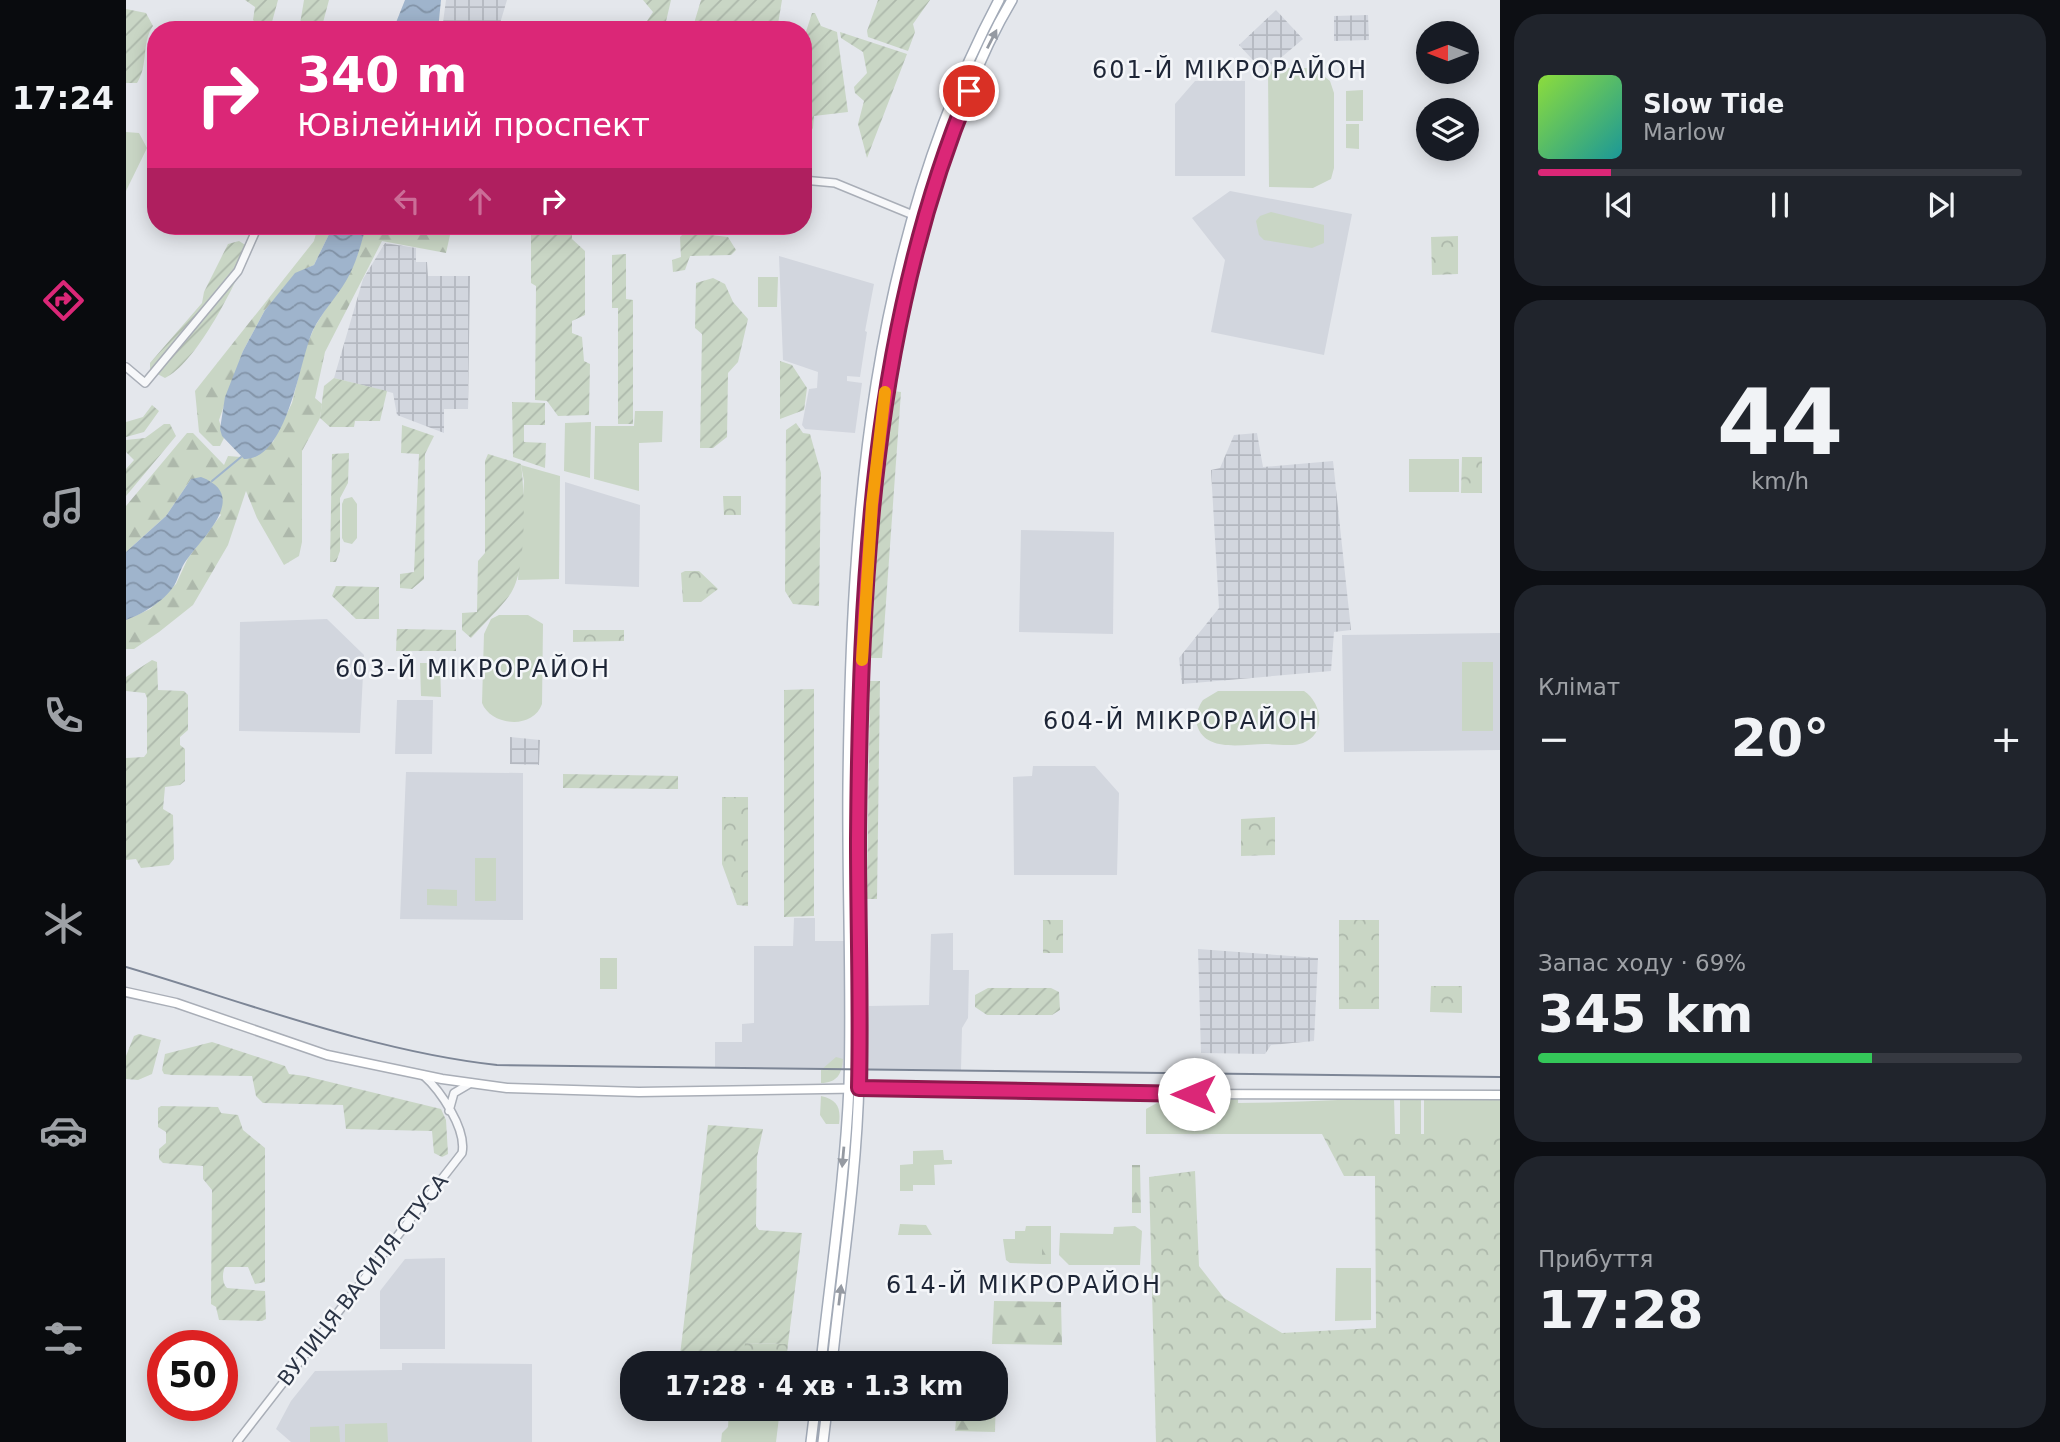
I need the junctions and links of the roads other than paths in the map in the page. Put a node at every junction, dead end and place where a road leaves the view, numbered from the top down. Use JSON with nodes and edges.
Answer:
{"nodes":[{"id":1,"x":999,"y":0,"type":"edge"},
{"id":2,"x":1012,"y":0,"type":"edge"},
{"id":3,"x":812,"y":181,"type":"edge"},
{"id":4,"x":914,"y":215,"type":"junction"},
{"id":5,"x":254,"y":235,"type":"edge"},
{"id":6,"x":126,"y":367,"type":"edge"},
{"id":7,"x":876,"y":375,"type":"junction"},
{"id":8,"x":888,"y":377,"type":"junction"},
{"id":9,"x":857,"y":615,"type":"junction"},
{"id":10,"x":126,"y":992,"type":"edge"},
{"id":11,"x":422,"y":1075,"type":"junction"},
{"id":12,"x":471,"y":1083,"type":"junction"},
{"id":13,"x":854,"y":1089,"type":"junction"},
{"id":14,"x":1500,"y":1095,"type":"edge"},
{"id":15,"x":449,"y":1112,"type":"junction"},
{"id":16,"x":822,"y":1351,"type":"edge"},
{"id":17,"x":833,"y":1351,"type":"edge"},
{"id":18,"x":814,"y":1421,"type":"edge"},
{"id":19,"x":826,"y":1421,"type":"edge"},
{"id":20,"x":237,"y":1442,"type":"edge"},
{"id":21,"x":811,"y":1442,"type":"edge"},
{"id":22,"x":823,"y":1442,"type":"edge"}],
"edges":[{"from":1,"to":4,"type":"main road"},
{"from":8,"to":2,"type":"main road","one_way":true},
{"from":3,"to":4,"type":"street"},
{"from":4,"to":7,"type":"main road"},
{"from":5,"to":6,"type":"street"},
{"from":7,"to":8,"type":"main road"},
{"from":7,"to":9,"type":"main road"},
{"from":8,"to":9,"type":"main road"},
{"from":9,"to":13,"type":"main road"},
{"from":10,"to":11,"type":"main road"},
{"from":11,"to":12,"type":"main road"},
{"from":11,"to":15,"type":"street","name":"ВУЛИЦЯ ВАСИЛЯ СТУСА"},
{"from":12,"to":13,"type":"main road"},
{"from":12,"to":15,"type":"street"},
{"from":13,"to":14,"type":"main road"},
{"from":13,"to":16,"type":"main road","one_way":true},
{"from":17,"to":13,"type":"main road","one_way":true},
{"from":15,"to":20,"type":"street","name":"ВУЛИЦЯ ВАСИЛЯ СТУСА"},
{"from":18,"to":21,"type":"main road"},
{"from":19,"to":22,"type":"main road"}]}
